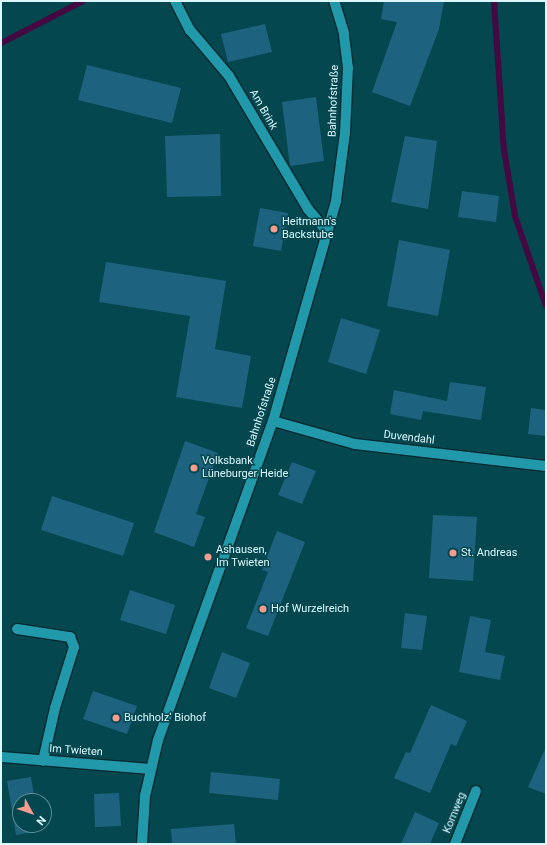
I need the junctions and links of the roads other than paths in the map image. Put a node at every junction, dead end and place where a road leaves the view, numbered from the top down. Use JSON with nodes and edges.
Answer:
{"nodes":[{"id":1,"x":175,"y":1,"type":"edge"},
{"id":2,"x":334,"y":1,"type":"edge"},
{"id":3,"x":328,"y":233,"type":"junction"},
{"id":4,"x":272,"y":421,"type":"junction"},
{"id":5,"x":546,"y":466,"type":"edge"},
{"id":6,"x":17,"y":629,"type":"dead end"},
{"id":7,"x":1,"y":757,"type":"edge"},
{"id":8,"x":44,"y":761,"type":"junction"},
{"id":9,"x":149,"y":769,"type":"junction"},
{"id":10,"x":476,"y":791,"type":"dead end"},
{"id":11,"x":142,"y":844,"type":"edge"},
{"id":12,"x":455,"y":844,"type":"edge"}],
"edges":[{"from":1,"to":3,"type":"street","name":"Am Brink"},
{"from":2,"to":3,"type":"street","name":"Bahnhofstraße"},
{"from":3,"to":4,"type":"street","name":"Bahnhofstraße"},
{"from":4,"to":5,"type":"street","name":"Duvendahl"},
{"from":4,"to":9,"type":"street","name":"Bahnhofstraße"},
{"from":6,"to":8,"type":"street"},
{"from":7,"to":8,"type":"street","name":"Im Twieten"},
{"from":8,"to":9,"type":"street","name":"Im Twieten"},
{"from":9,"to":11,"type":"street","name":"Bahnhofstraße"},
{"from":10,"to":12,"type":"street","name":"Kornweg"}]}
